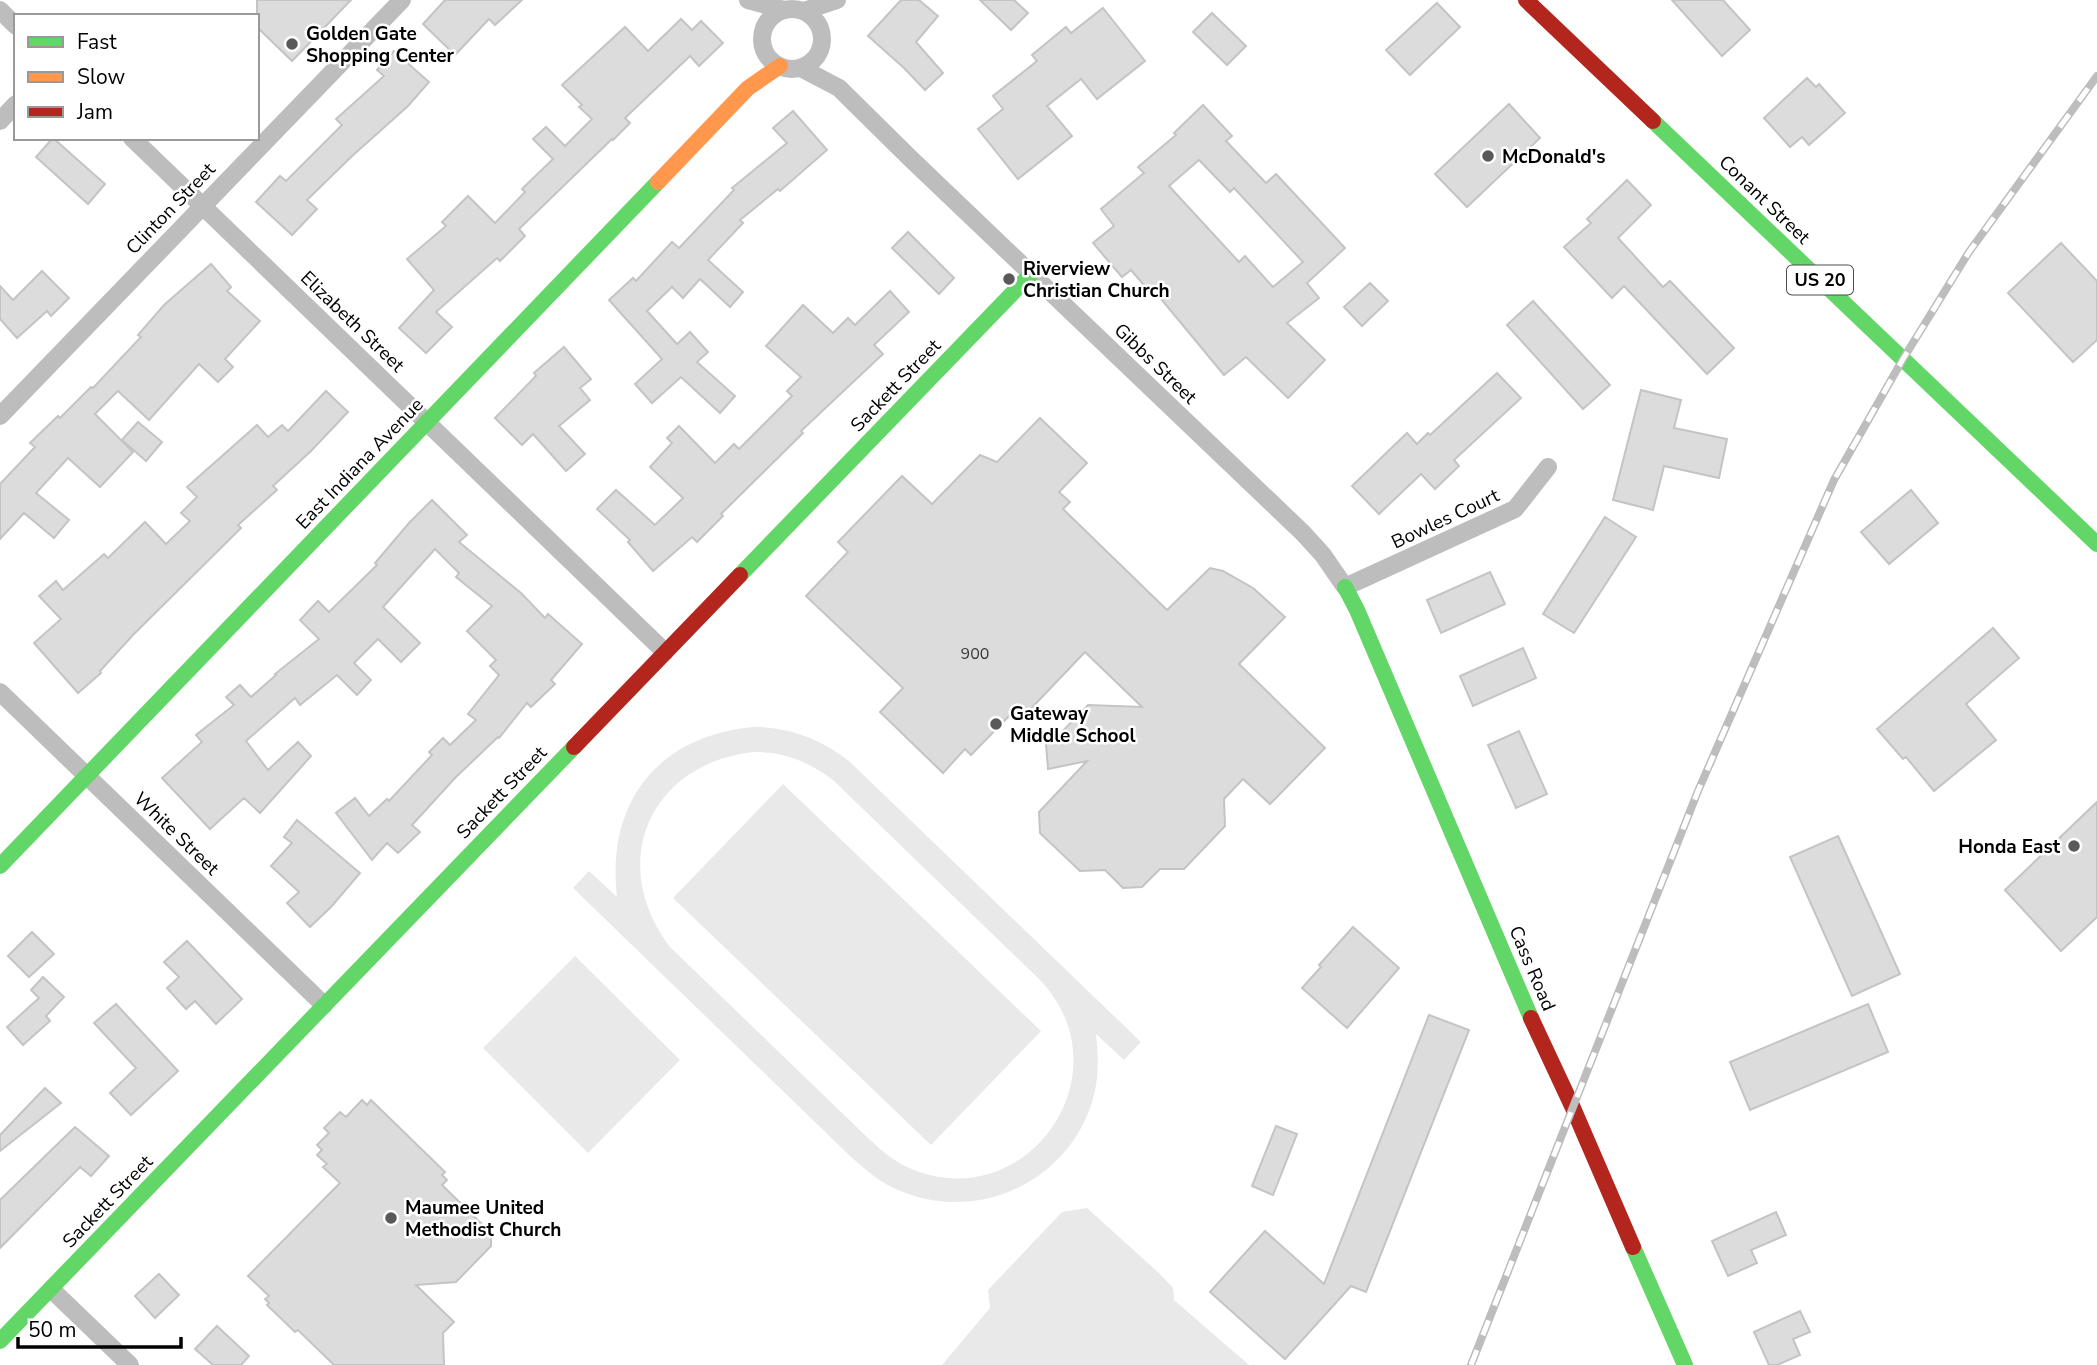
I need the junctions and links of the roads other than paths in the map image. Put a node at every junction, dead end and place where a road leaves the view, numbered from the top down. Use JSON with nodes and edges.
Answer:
{"nodes":[{"id":1,"x":401,"y":0,"type":"edge"},
{"id":2,"x":748,"y":0,"type":"edge"},
{"id":3,"x":837,"y":0,"type":"edge"},
{"id":4,"x":1526,"y":0,"type":"edge"},
{"id":5,"x":0,"y":10,"type":"edge"},
{"id":6,"x":784,"y":10,"type":"junction"},
{"id":7,"x":804,"y":11,"type":"junction"},
{"id":8,"x":14,"y":24,"type":"edge"},
{"id":9,"x":821,"y":29,"type":"junction"},
{"id":10,"x":763,"y":32,"type":"junction"},
{"id":11,"x":820,"y":50,"type":"junction"},
{"id":12,"x":765,"y":52,"type":"junction"},
{"id":13,"x":780,"y":66,"type":"junction"},
{"id":14,"x":801,"y":68,"type":"junction"},
{"id":15,"x":748,"y":88,"type":"junction"},
{"id":16,"x":839,"y":88,"type":"junction"},
{"id":17,"x":14,"y":106,"type":"edge"},
{"id":18,"x":0,"y":121,"type":"edge"},
{"id":19,"x":134,"y":140,"type":"edge"},
{"id":20,"x":202,"y":205,"type":"junction"},
{"id":21,"x":1032,"y":273,"type":"junction"},
{"id":22,"x":0,"y":416,"type":"edge"},
{"id":23,"x":427,"y":422,"type":"junction"},
{"id":24,"x":1548,"y":467,"type":"dead end"},
{"id":25,"x":2097,"y":544,"type":"edge"},
{"id":26,"x":1345,"y":587,"type":"junction"},
{"id":27,"x":666,"y":652,"type":"junction"},
{"id":28,"x":0,"y":692,"type":"edge"},
{"id":29,"x":87,"y":776,"type":"junction"},
{"id":30,"x":0,"y":866,"type":"edge"},
{"id":31,"x":324,"y":1005,"type":"junction"},
{"id":32,"x":52,"y":1290,"type":"junction"},
{"id":33,"x":0,"y":1341,"type":"edge"},
{"id":34,"x":130,"y":1365,"type":"edge"},
{"id":35,"x":1685,"y":1365,"type":"edge"}],
"edges":[{"from":1,"to":20,"type":"street","name":"Clinton Street"},
{"from":2,"to":6,"type":"street"},
{"from":2,"to":10,"type":"street"},
{"from":3,"to":7,"type":"street"},
{"from":3,"to":9,"type":"street"},
{"from":4,"to":25,"type":"street","name":"Conant Street","number":"US 20"},
{"from":5,"to":8,"type":"street"},
{"from":6,"to":7,"type":"street"},
{"from":6,"to":10,"type":"street"},
{"from":7,"to":9,"type":"street"},
{"from":9,"to":11,"type":"street"},
{"from":10,"to":12,"type":"street"},
{"from":11,"to":14,"type":"street"},
{"from":11,"to":16,"type":"street","name":"Gibbs Street"},
{"from":12,"to":13,"type":"street"},
{"from":12,"to":15,"type":"street","name":"East Indiana Avenue"},
{"from":13,"to":14,"type":"street"},
{"from":13,"to":15,"type":"street","name":"East Indiana Avenue"},
{"from":14,"to":16,"type":"street","name":"Gibbs Street"},
{"from":15,"to":23,"type":"street","name":"East Indiana Avenue"},
{"from":16,"to":21,"type":"street","name":"Gibbs Street"},
{"from":17,"to":18,"type":"street"},
{"from":19,"to":20,"type":"street","name":"Elizabeth Street"},
{"from":20,"to":22,"type":"street","name":"Clinton Street"},
{"from":20,"to":23,"type":"street","name":"Elizabeth Street"},
{"from":21,"to":26,"type":"street","name":"Gibbs Street"},
{"from":21,"to":27,"type":"street","name":"Sackett Street"},
{"from":23,"to":27,"type":"street","name":"Elizabeth Street"},
{"from":23,"to":29,"type":"street","name":"East Indiana Avenue"},
{"from":24,"to":26,"type":"street","name":"Bowles Court"},
{"from":26,"to":35,"type":"street","name":"Cass Road"},
{"from":27,"to":31,"type":"street","name":"Sackett Street"},
{"from":28,"to":29,"type":"street","name":"White Street"},
{"from":29,"to":30,"type":"street","name":"East Indiana Avenue"},
{"from":29,"to":31,"type":"street","name":"White Street"},
{"from":31,"to":32,"type":"street","name":"Sackett Street"},
{"from":32,"to":33,"type":"street","name":"Sackett Street"},
{"from":32,"to":34,"type":"street"}]}
